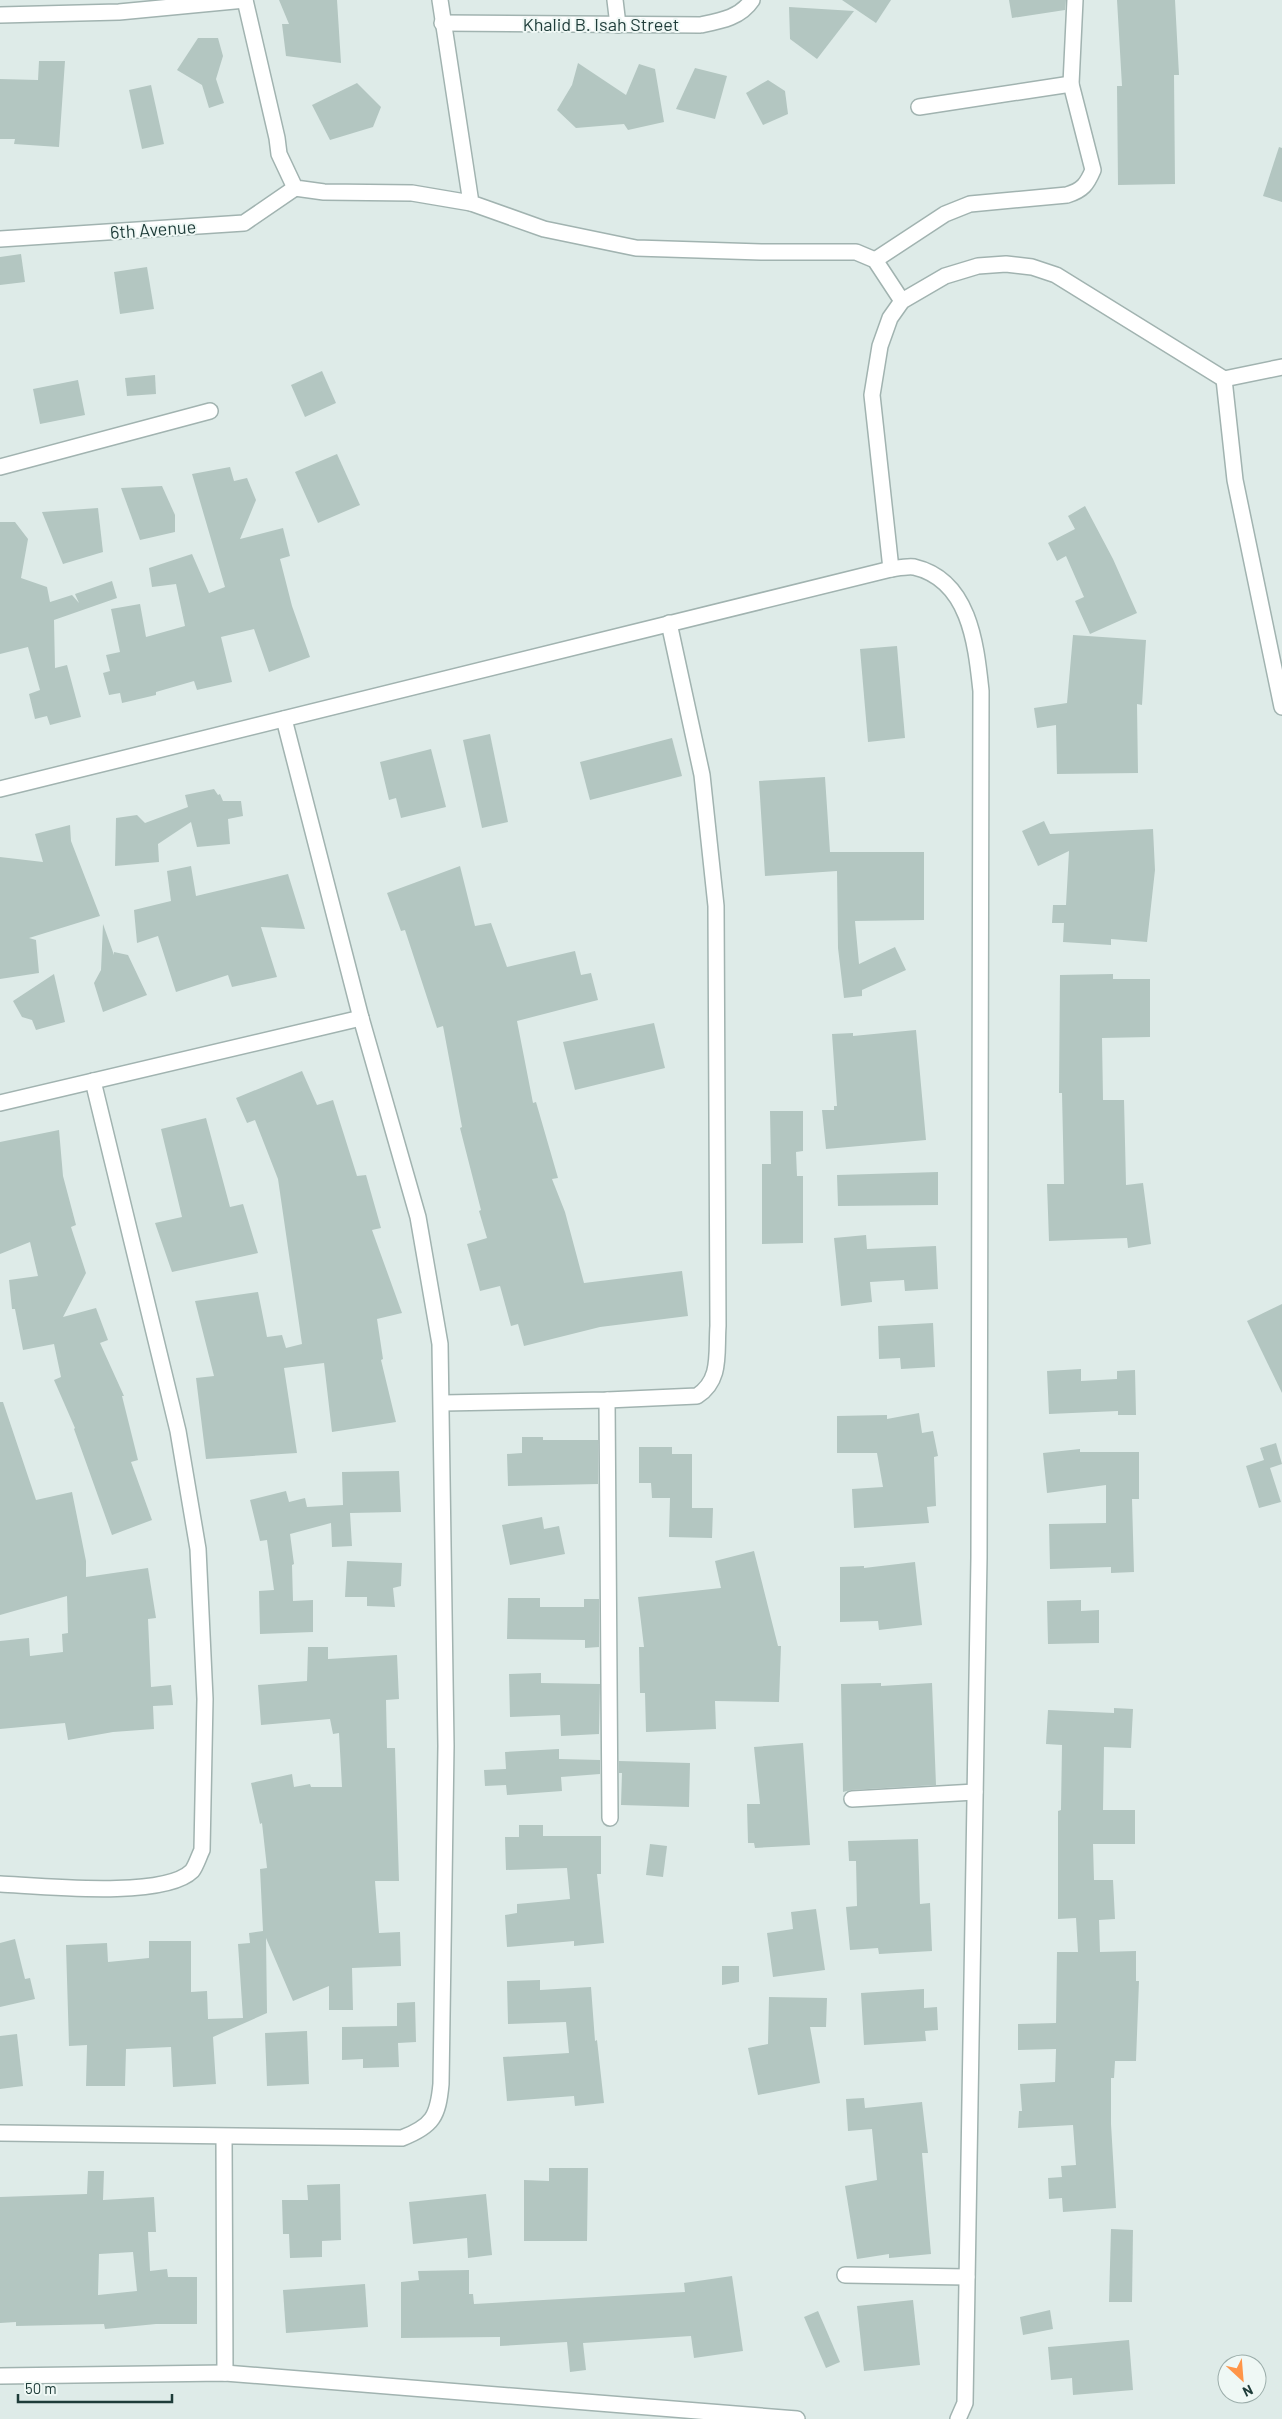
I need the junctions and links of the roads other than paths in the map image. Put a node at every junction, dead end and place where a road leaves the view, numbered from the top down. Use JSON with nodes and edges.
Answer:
{"nodes":[{"id":1,"x":245,"y":0,"type":"edge"},
{"id":2,"x":440,"y":0,"type":"edge"},
{"id":3,"x":615,"y":0,"type":"edge"},
{"id":4,"x":752,"y":0,"type":"edge"},
{"id":5,"x":1075,"y":0,"type":"edge"},
{"id":6,"x":0,"y":15,"type":"edge"},
{"id":7,"x":442,"y":23,"type":"junction"},
{"id":8,"x":618,"y":25,"type":"junction"},
{"id":9,"x":1072,"y":84,"type":"junction"},
{"id":10,"x":919,"y":107,"type":"dead end"},
{"id":11,"x":294,"y":188,"type":"junction"},
{"id":12,"x":471,"y":203,"type":"junction"},
{"id":13,"x":0,"y":239,"type":"edge"},
{"id":14,"x":875,"y":260,"type":"junction"},
{"id":15,"x":902,"y":301,"type":"junction"},
{"id":16,"x":1282,"y":367,"type":"edge"},
{"id":17,"x":1224,"y":379,"type":"junction"},
{"id":18,"x":210,"y":411,"type":"dead end"},
{"id":19,"x":0,"y":467,"type":"edge"},
{"id":20,"x":891,"y":569,"type":"junction"},
{"id":21,"x":669,"y":624,"type":"junction"},
{"id":22,"x":1282,"y":707,"type":"edge"},
{"id":23,"x":284,"y":719,"type":"junction"},
{"id":24,"x":0,"y":789,"type":"edge"},
{"id":25,"x":362,"y":1018,"type":"junction"},
{"id":26,"x":92,"y":1081,"type":"junction"},
{"id":27,"x":0,"y":1103,"type":"edge"},
{"id":28,"x":607,"y":1400,"type":"junction"},
{"id":29,"x":443,"y":1403,"type":"junction"},
{"id":30,"x":975,"y":1792,"type":"junction"},
{"id":31,"x":852,"y":1800,"type":"dead end"},
{"id":32,"x":610,"y":1818,"type":"dead end"},
{"id":33,"x":0,"y":1884,"type":"edge"},
{"id":34,"x":0,"y":2133,"type":"edge"},
{"id":35,"x":224,"y":2137,"type":"junction"},
{"id":36,"x":846,"y":2275,"type":"dead end"},
{"id":37,"x":967,"y":2277,"type":"junction"},
{"id":38,"x":225,"y":2373,"type":"junction"},
{"id":39,"x":0,"y":2376,"type":"edge"},
{"id":40,"x":797,"y":2419,"type":"edge"},
{"id":41,"x":958,"y":2419,"type":"edge"}],
"edges":[{"from":1,"to":6,"type":"street"},
{"from":1,"to":11,"type":"street"},
{"from":2,"to":7,"type":"street"},
{"from":3,"to":8,"type":"street"},
{"from":4,"to":8,"type":"street","name":"Khalid B. Isah Street"},
{"from":5,"to":9,"type":"street"},
{"from":7,"to":8,"type":"street","name":"Khalid B. Isah Street"},
{"from":7,"to":12,"type":"street"},
{"from":9,"to":10,"type":"street"},
{"from":9,"to":14,"type":"street"},
{"from":11,"to":12,"type":"street"},
{"from":11,"to":13,"type":"street","name":"6th Avenue"},
{"from":12,"to":14,"type":"street"},
{"from":14,"to":15,"type":"street"},
{"from":15,"to":17,"type":"street"},
{"from":15,"to":20,"type":"street"},
{"from":16,"to":17,"type":"street"},
{"from":17,"to":22,"type":"street"},
{"from":18,"to":19,"type":"street"},
{"from":20,"to":21,"type":"street"},
{"from":20,"to":30,"type":"street"},
{"from":21,"to":23,"type":"street"},
{"from":21,"to":28,"type":"street"},
{"from":23,"to":24,"type":"street"},
{"from":23,"to":25,"type":"street"},
{"from":25,"to":26,"type":"street"},
{"from":25,"to":29,"type":"street"},
{"from":26,"to":27,"type":"street"},
{"from":26,"to":33,"type":"street"},
{"from":28,"to":29,"type":"street"},
{"from":28,"to":32,"type":"street"},
{"from":29,"to":35,"type":"street"},
{"from":30,"to":31,"type":"street"},
{"from":30,"to":37,"type":"street"},
{"from":34,"to":35,"type":"street"},
{"from":35,"to":38,"type":"street"},
{"from":36,"to":37,"type":"street"},
{"from":37,"to":41,"type":"street"},
{"from":38,"to":39,"type":"street"},
{"from":38,"to":40,"type":"street"}]}
